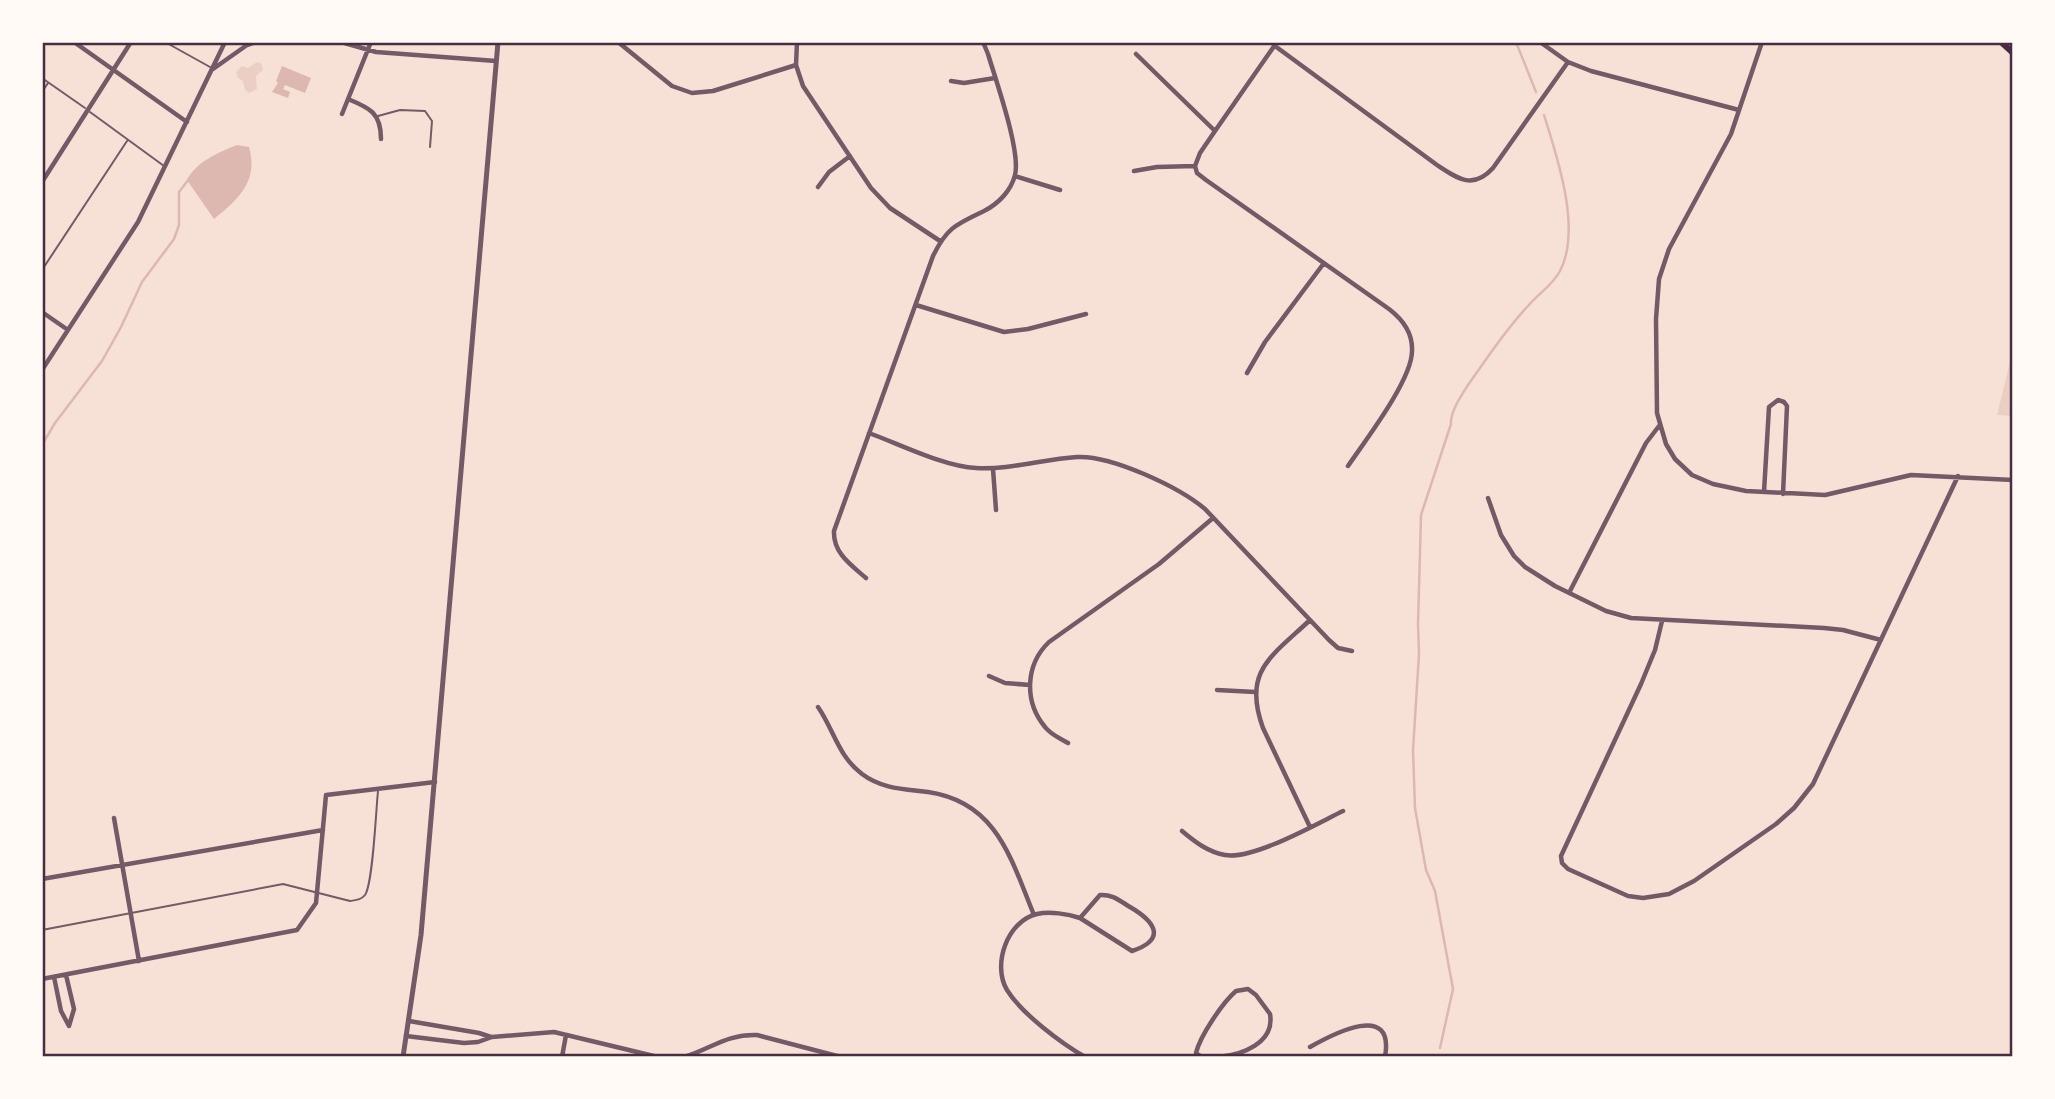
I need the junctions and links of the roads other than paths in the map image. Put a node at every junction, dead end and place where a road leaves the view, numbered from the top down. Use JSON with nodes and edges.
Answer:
{"nodes":[{"id":1,"x":75,"y":42,"type":"edge"},
{"id":2,"x":131,"y":42,"type":"edge"},
{"id":3,"x":165,"y":42,"type":"edge"},
{"id":4,"x":225,"y":42,"type":"edge"},
{"id":5,"x":256,"y":42,"type":"edge"},
{"id":6,"x":341,"y":42,"type":"edge"},
{"id":7,"x":371,"y":42,"type":"edge"},
{"id":8,"x":498,"y":42,"type":"edge"},
{"id":9,"x":618,"y":42,"type":"edge"},
{"id":10,"x":797,"y":42,"type":"edge"},
{"id":11,"x":983,"y":42,"type":"edge"},
{"id":12,"x":1540,"y":42,"type":"edge"},
{"id":13,"x":1762,"y":42,"type":"edge"},
{"id":14,"x":2001,"y":42,"type":"edge"},
{"id":15,"x":1276,"y":44,"type":"edge"},
{"id":16,"x":368,"y":51,"type":"junction"},
{"id":17,"x":2013,"y":53,"type":"edge"},
{"id":18,"x":1136,"y":54,"type":"dead end"},
{"id":19,"x":496,"y":61,"type":"junction"},
{"id":20,"x":1568,"y":62,"type":"junction"},
{"id":21,"x":796,"y":65,"type":"junction"},
{"id":22,"x":114,"y":69,"type":"junction"},
{"id":23,"x":213,"y":69,"type":"junction"},
{"id":24,"x":42,"y":78,"type":"edge"},
{"id":25,"x":995,"y":78,"type":"junction"},
{"id":26,"x":951,"y":81,"type":"dead end"},
{"id":27,"x":48,"y":82,"type":"junction"},
{"id":28,"x":42,"y":92,"type":"edge"},
{"id":29,"x":348,"y":99,"type":"junction"},
{"id":30,"x":1739,"y":110,"type":"junction"},
{"id":31,"x":88,"y":111,"type":"junction"},
{"id":32,"x":342,"y":114,"type":"dead end"},
{"id":33,"x":377,"y":117,"type":"junction"},
{"id":34,"x":187,"y":122,"type":"junction"},
{"id":35,"x":1215,"y":131,"type":"junction"},
{"id":36,"x":381,"y":139,"type":"dead end"},
{"id":37,"x":127,"y":141,"type":"junction"},
{"id":38,"x":429,"y":147,"type":"dead end"},
{"id":39,"x":850,"y":156,"type":"junction"},
{"id":40,"x":1195,"y":166,"type":"junction"},
{"id":41,"x":165,"y":167,"type":"junction"},
{"id":42,"x":1134,"y":171,"type":"dead end"},
{"id":43,"x":1015,"y":176,"type":"junction"},
{"id":44,"x":42,"y":182,"type":"edge"},
{"id":45,"x":818,"y":187,"type":"dead end"},
{"id":46,"x":1060,"y":190,"type":"dead end"},
{"id":47,"x":940,"y":241,"type":"junction"},
{"id":48,"x":1324,"y":263,"type":"junction"},
{"id":49,"x":42,"y":270,"type":"edge"},
{"id":50,"x":916,"y":305,"type":"junction"},
{"id":51,"x":42,"y":312,"type":"edge"},
{"id":52,"x":1086,"y":314,"type":"dead end"},
{"id":53,"x":68,"y":330,"type":"junction"},
{"id":54,"x":42,"y":370,"type":"edge"},
{"id":55,"x":1247,"y":373,"type":"dead end"},
{"id":56,"x":1660,"y":425,"type":"junction"},
{"id":57,"x":869,"y":433,"type":"junction"},
{"id":58,"x":1348,"y":466,"type":"dead end"},
{"id":59,"x":993,"y":468,"type":"junction"},
{"id":60,"x":1958,"y":476,"type":"junction"},
{"id":61,"x":2013,"y":480,"type":"edge"},
{"id":62,"x":1765,"y":492,"type":"junction"},
{"id":63,"x":1783,"y":494,"type":"junction"},
{"id":64,"x":1488,"y":498,"type":"dead end"},
{"id":65,"x":996,"y":510,"type":"dead end"},
{"id":66,"x":1214,"y":518,"type":"junction"},
{"id":67,"x":866,"y":578,"type":"dead end"},
{"id":68,"x":1569,"y":593,"type":"junction"},
{"id":69,"x":1310,"y":620,"type":"junction"},
{"id":70,"x":1662,"y":621,"type":"junction"},
{"id":71,"x":1881,"y":640,"type":"junction"},
{"id":72,"x":1352,"y":651,"type":"dead end"},
{"id":73,"x":989,"y":676,"type":"dead end"},
{"id":74,"x":1030,"y":685,"type":"junction"},
{"id":75,"x":1217,"y":690,"type":"dead end"},
{"id":76,"x":1255,"y":692,"type":"junction"},
{"id":77,"x":818,"y":707,"type":"dead end"},
{"id":78,"x":1068,"y":743,"type":"dead end"},
{"id":79,"x":435,"y":782,"type":"junction"},
{"id":80,"x":378,"y":789,"type":"junction"},
{"id":81,"x":1343,"y":811,"type":"dead end"},
{"id":82,"x":114,"y":818,"type":"dead end"},
{"id":83,"x":1310,"y":827,"type":"junction"},
{"id":84,"x":323,"y":830,"type":"junction"},
{"id":85,"x":1182,"y":831,"type":"dead end"},
{"id":86,"x":122,"y":864,"type":"junction"},
{"id":87,"x":42,"y":879,"type":"edge"},
{"id":88,"x":317,"y":892,"type":"junction"},
{"id":89,"x":131,"y":914,"type":"junction"},
{"id":90,"x":1034,"y":915,"type":"junction"},
{"id":91,"x":1080,"y":918,"type":"junction"},
{"id":92,"x":42,"y":930,"type":"edge"},
{"id":93,"x":139,"y":961,"type":"junction"},
{"id":94,"x":66,"y":975,"type":"junction"},
{"id":95,"x":54,"y":977,"type":"junction"},
{"id":96,"x":42,"y":979,"type":"edge"},
{"id":97,"x":409,"y":1021,"type":"junction"},
{"id":98,"x":566,"y":1035,"type":"junction"},
{"id":99,"x":406,"y":1036,"type":"junction"},
{"id":100,"x":492,"y":1037,"type":"junction"},
{"id":101,"x":1310,"y":1047,"type":"dead end"},
{"id":102,"x":1196,"y":1053,"type":"junction"},
{"id":103,"x":632,"y":1054,"type":"edge"},
{"id":104,"x":403,"y":1057,"type":"edge"},
{"id":105,"x":562,"y":1057,"type":"edge"},
{"id":106,"x":657,"y":1057,"type":"edge"},
{"id":107,"x":684,"y":1057,"type":"edge"},
{"id":108,"x":841,"y":1057,"type":"edge"},
{"id":109,"x":1085,"y":1057,"type":"edge"},
{"id":110,"x":1189,"y":1057,"type":"edge"},
{"id":111,"x":1202,"y":1057,"type":"edge"},
{"id":112,"x":1217,"y":1057,"type":"edge"},
{"id":113,"x":1385,"y":1057,"type":"edge"}],
"edges":[{"from":1,"to":22,"type":"street"},
{"from":2,"to":22,"type":"street"},
{"from":3,"to":23,"type":"lane"},
{"from":4,"to":23,"type":"street"},
{"from":5,"to":23,"type":"street"},
{"from":6,"to":16,"type":"street"},
{"from":7,"to":16,"type":"street"},
{"from":8,"to":19,"type":"street"},
{"from":9,"to":21,"type":"street"},
{"from":10,"to":21,"type":"street"},
{"from":11,"to":25,"type":"street"},
{"from":12,"to":20,"type":"street"},
{"from":13,"to":30,"type":"street"},
{"from":14,"to":17,"type":"main road"},
{"from":15,"to":20,"type":"street"},
{"from":15,"to":35,"type":"street"},
{"from":16,"to":19,"type":"street"},
{"from":16,"to":29,"type":"street"},
{"from":18,"to":35,"type":"street"},
{"from":19,"to":79,"type":"street"},
{"from":20,"to":30,"type":"street"},
{"from":21,"to":39,"type":"street"},
{"from":22,"to":31,"type":"street"},
{"from":22,"to":34,"type":"street"},
{"from":23,"to":34,"type":"street"},
{"from":24,"to":27,"type":"lane"},
{"from":25,"to":26,"type":"street"},
{"from":25,"to":43,"type":"street"},
{"from":27,"to":28,"type":"lane"},
{"from":27,"to":31,"type":"lane"},
{"from":29,"to":32,"type":"street"},
{"from":29,"to":33,"type":"street"},
{"from":30,"to":56,"type":"street"},
{"from":31,"to":37,"type":"lane"},
{"from":31,"to":44,"type":"street"},
{"from":33,"to":36,"type":"street"},
{"from":33,"to":38,"type":"lane"},
{"from":34,"to":41,"type":"street"},
{"from":35,"to":40,"type":"street"},
{"from":37,"to":41,"type":"lane"},
{"from":37,"to":49,"type":"lane"},
{"from":39,"to":45,"type":"street"},
{"from":39,"to":47,"type":"street"},
{"from":40,"to":42,"type":"street"},
{"from":40,"to":48,"type":"street"},
{"from":41,"to":53,"type":"street"},
{"from":43,"to":46,"type":"street"},
{"from":43,"to":47,"type":"street"},
{"from":47,"to":50,"type":"street"},
{"from":48,"to":55,"type":"street"},
{"from":48,"to":58,"type":"street"},
{"from":50,"to":52,"type":"street"},
{"from":50,"to":57,"type":"street"},
{"from":51,"to":53,"type":"street"},
{"from":53,"to":54,"type":"street"},
{"from":56,"to":62,"type":"street"},
{"from":56,"to":68,"type":"street"},
{"from":57,"to":59,"type":"street"},
{"from":57,"to":67,"type":"street"},
{"from":59,"to":65,"type":"street"},
{"from":59,"to":66,"type":"street"},
{"from":60,"to":61,"type":"street"},
{"from":60,"to":63,"type":"street"},
{"from":60,"to":71,"type":"street"},
{"from":62,"to":63,"type":"street"},
{"from":62,"to":63,"type":"street"},
{"from":64,"to":68,"type":"street"},
{"from":66,"to":69,"type":"street"},
{"from":66,"to":74,"type":"street"},
{"from":68,"to":70,"type":"street"},
{"from":69,"to":72,"type":"street"},
{"from":69,"to":76,"type":"street"},
{"from":70,"to":71,"type":"street"},
{"from":70,"to":71,"type":"street"},
{"from":73,"to":74,"type":"street"},
{"from":74,"to":78,"type":"street"},
{"from":75,"to":76,"type":"street"},
{"from":76,"to":83,"type":"street"},
{"from":77,"to":90,"type":"street"},
{"from":79,"to":80,"type":"street"},
{"from":79,"to":97,"type":"street"},
{"from":80,"to":84,"type":"street"},
{"from":80,"to":88,"type":"lane"},
{"from":81,"to":83,"type":"street"},
{"from":82,"to":86,"type":"street"},
{"from":83,"to":85,"type":"street"},
{"from":84,"to":86,"type":"street"},
{"from":84,"to":88,"type":"street"},
{"from":86,"to":87,"type":"street"},
{"from":86,"to":89,"type":"street"},
{"from":88,"to":89,"type":"lane"},
{"from":88,"to":93,"type":"street"},
{"from":89,"to":92,"type":"lane"},
{"from":89,"to":93,"type":"street"},
{"from":90,"to":91,"type":"street"},
{"from":90,"to":109,"type":"street"},
{"from":91,"to":91,"type":"street"},
{"from":93,"to":94,"type":"street"},
{"from":94,"to":95,"type":"street"},
{"from":94,"to":95,"type":"street"},
{"from":95,"to":96,"type":"street"},
{"from":97,"to":99,"type":"street"},
{"from":97,"to":100,"type":"street"},
{"from":98,"to":100,"type":"street"},
{"from":98,"to":103,"type":"street"},
{"from":98,"to":105,"type":"street"},
{"from":99,"to":100,"type":"street"},
{"from":99,"to":104,"type":"street"},
{"from":101,"to":113,"type":"street"},
{"from":102,"to":110,"type":"street"},
{"from":102,"to":111,"type":"street"},
{"from":102,"to":112,"type":"street"},
{"from":103,"to":106,"type":"street"},
{"from":107,"to":108,"type":"street"}]}
